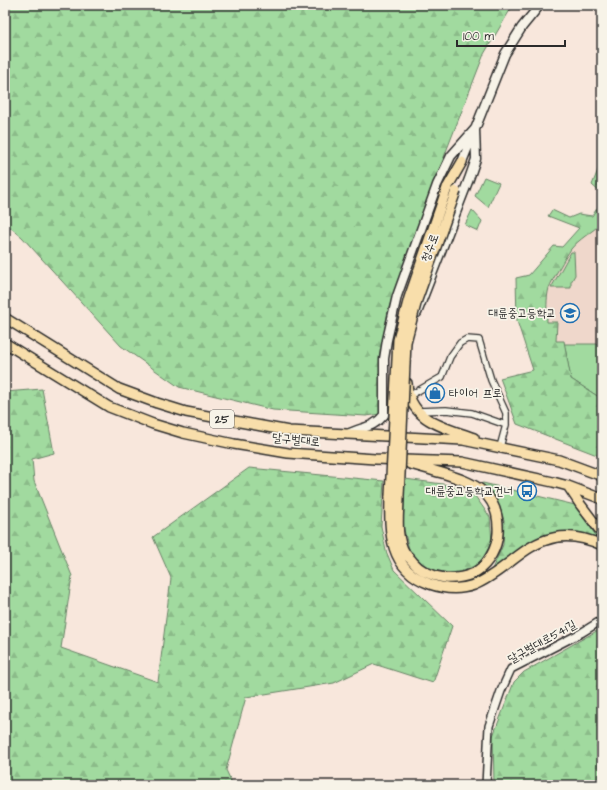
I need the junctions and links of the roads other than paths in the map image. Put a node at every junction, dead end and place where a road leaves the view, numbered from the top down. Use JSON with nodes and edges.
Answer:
{"nodes":[{"id":1,"x":540,"y":5,"type":"edge"},
{"id":2,"x":475,"y":129,"type":"junction"},
{"id":3,"x":462,"y":162,"type":"joint"},
{"id":4,"x":5,"y":318,"type":"edge"},
{"id":5,"x":5,"y":343,"type":"edge"},
{"id":6,"x":406,"y":376,"type":"joint"},
{"id":7,"x":409,"y":396,"type":"junction"},
{"id":8,"x":417,"y":411,"type":"junction"},
{"id":9,"x":506,"y":426,"type":"junction"},
{"id":10,"x":348,"y":434,"type":"junction"},
{"id":11,"x":496,"y":446,"type":"junction"},
{"id":12,"x":375,"y":459,"type":"junction"},
{"id":13,"x":602,"y":476,"type":"edge"},
{"id":14,"x":568,"y":486,"type":"junction"},
{"id":15,"x":395,"y":496,"type":"junction"},
{"id":16,"x":602,"y":500,"type":"edge"},
{"id":17,"x":602,"y":533,"type":"edge"},
{"id":18,"x":602,"y":545,"type":"edge"},
{"id":19,"x":602,"y":620,"type":"edge"},
{"id":20,"x":486,"y":785,"type":"edge"}],
"edges":[{"from":1,"to":2,"type":"main road","name":"청수로"},
{"from":2,"to":3,"type":"main road","name":"청수로"},
{"from":2,"to":6,"type":"main road","name":"청수로"},
{"from":2,"to":10,"type":"main road","name":"청수로"},
{"from":3,"to":15,"type":"main road","bridge":true},
{"from":4,"to":10,"type":"main road","name":"달구벌대로","number":"25"},
{"from":5,"to":12,"type":"main road","name":"달구벌대로","number":"25"},
{"from":6,"to":7,"type":"main road"},
{"from":7,"to":8,"type":"main road"},
{"from":7,"to":9,"type":"street"},
{"from":8,"to":9,"type":"street"},
{"from":8,"to":11,"type":"main road"},
{"from":9,"to":11,"type":"street"},
{"from":10,"to":11,"type":"main road","name":"달구벌대로","number":"25"},
{"from":11,"to":13,"type":"main road","name":"달구벌대로","number":"25"},
{"from":12,"to":14,"type":"main road","name":"달구벌대로","number":"25"},
{"from":12,"to":15,"type":"main road"},
{"from":14,"to":16,"type":"main road","name":"달구벌대로","number":"25"},
{"from":14,"to":17,"type":"main road"},
{"from":15,"to":18,"type":"main road"},
{"from":19,"to":20,"type":"street","name":"달구벌대로541길"}]}
